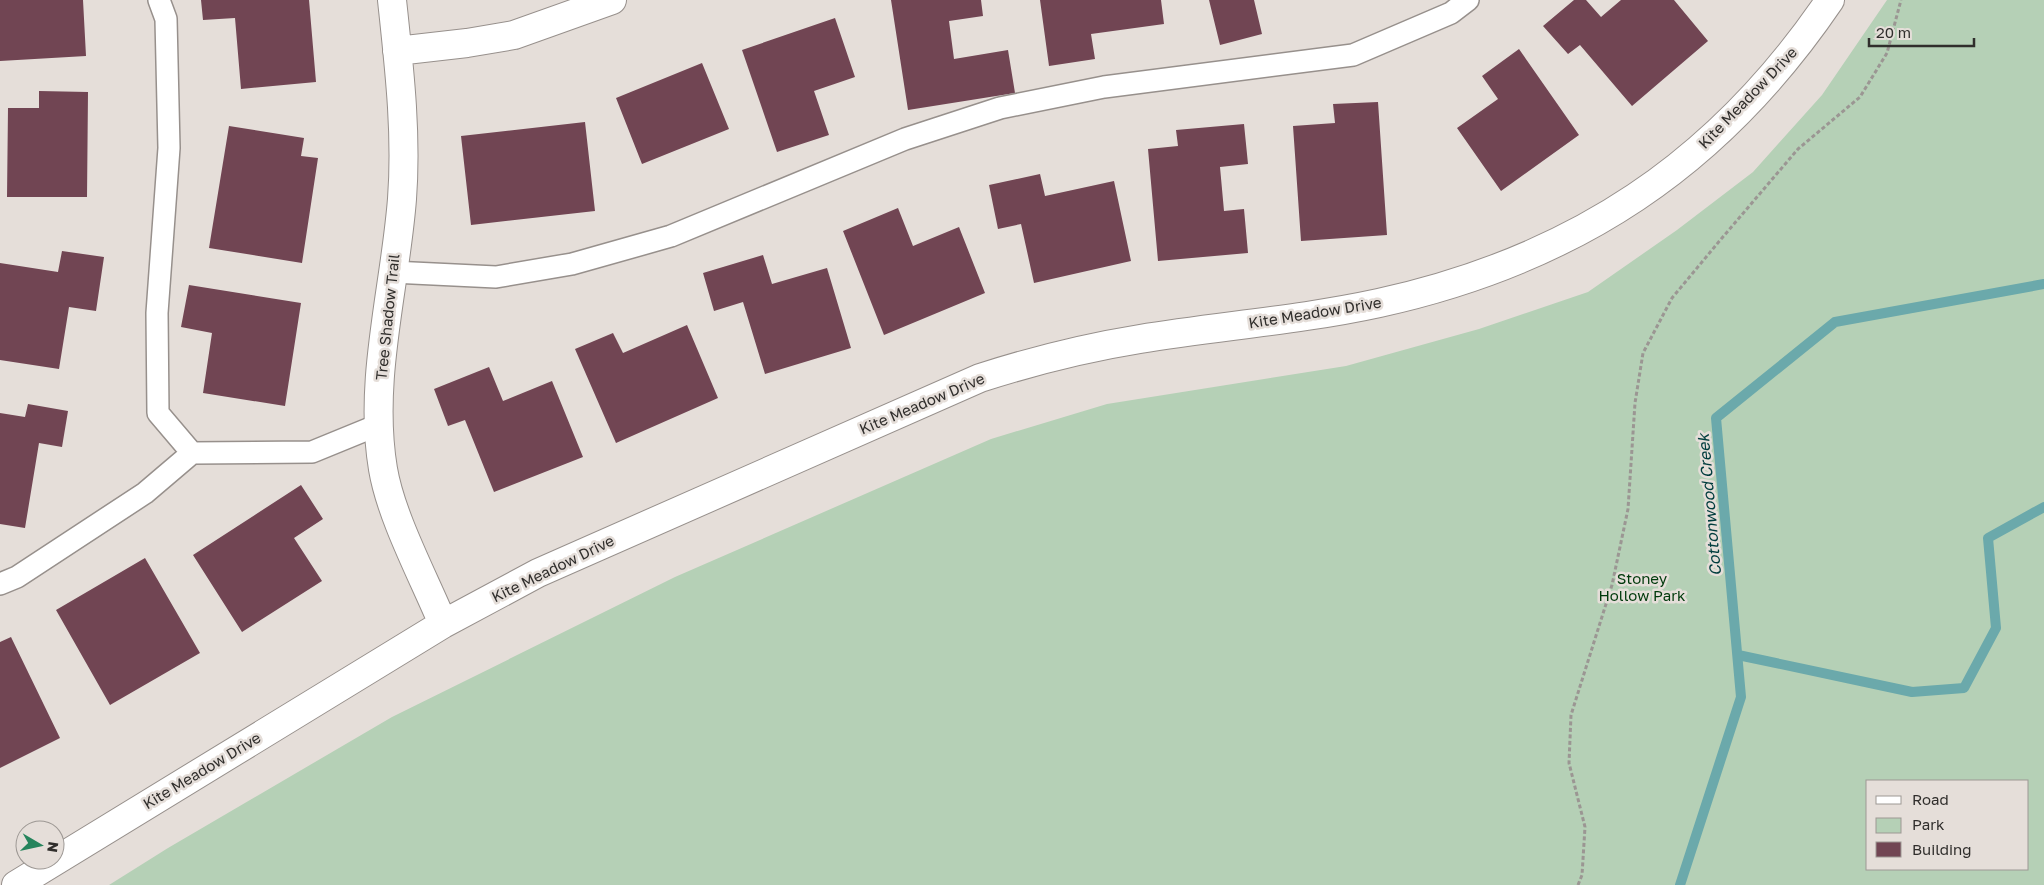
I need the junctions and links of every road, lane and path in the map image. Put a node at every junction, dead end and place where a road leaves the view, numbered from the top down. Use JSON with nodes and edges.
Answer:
{"nodes":[{"id":1,"x":159,"y":0,"type":"edge"},
{"id":2,"x":392,"y":0,"type":"edge"},
{"id":3,"x":612,"y":0,"type":"edge"},
{"id":4,"x":1468,"y":0,"type":"edge"},
{"id":5,"x":1830,"y":0,"type":"edge"},
{"id":6,"x":1901,"y":0,"type":"edge"},
{"id":7,"x":397,"y":51,"type":"junction"},
{"id":8,"x":392,"y":272,"type":"junction"},
{"id":9,"x":378,"y":425,"type":"junction"},
{"id":10,"x":192,"y":453,"type":"junction"},
{"id":11,"x":0,"y":584,"type":"edge"},
{"id":12,"x":443,"y":624,"type":"junction"},
{"id":13,"x":16,"y":885,"type":"edge"},
{"id":14,"x":1578,"y":885,"type":"edge"}],
"edges":[{"from":1,"to":10,"type":"lane"},
{"from":2,"to":7,"type":"street","name":"Tree Shadow Trail"},
{"from":3,"to":7,"type":"street"},
{"from":4,"to":8,"type":"lane"},
{"from":5,"to":12,"type":"street","name":"Kite Meadow Drive"},
{"from":6,"to":14,"type":"path"},
{"from":7,"to":8,"type":"street","name":"Tree Shadow Trail"},
{"from":8,"to":9,"type":"street","name":"Tree Shadow Trail"},
{"from":9,"to":10,"type":"lane"},
{"from":9,"to":12,"type":"street","name":"Tree Shadow Trail"},
{"from":10,"to":11,"type":"lane"},
{"from":12,"to":13,"type":"street","name":"Kite Meadow Drive"}]}
